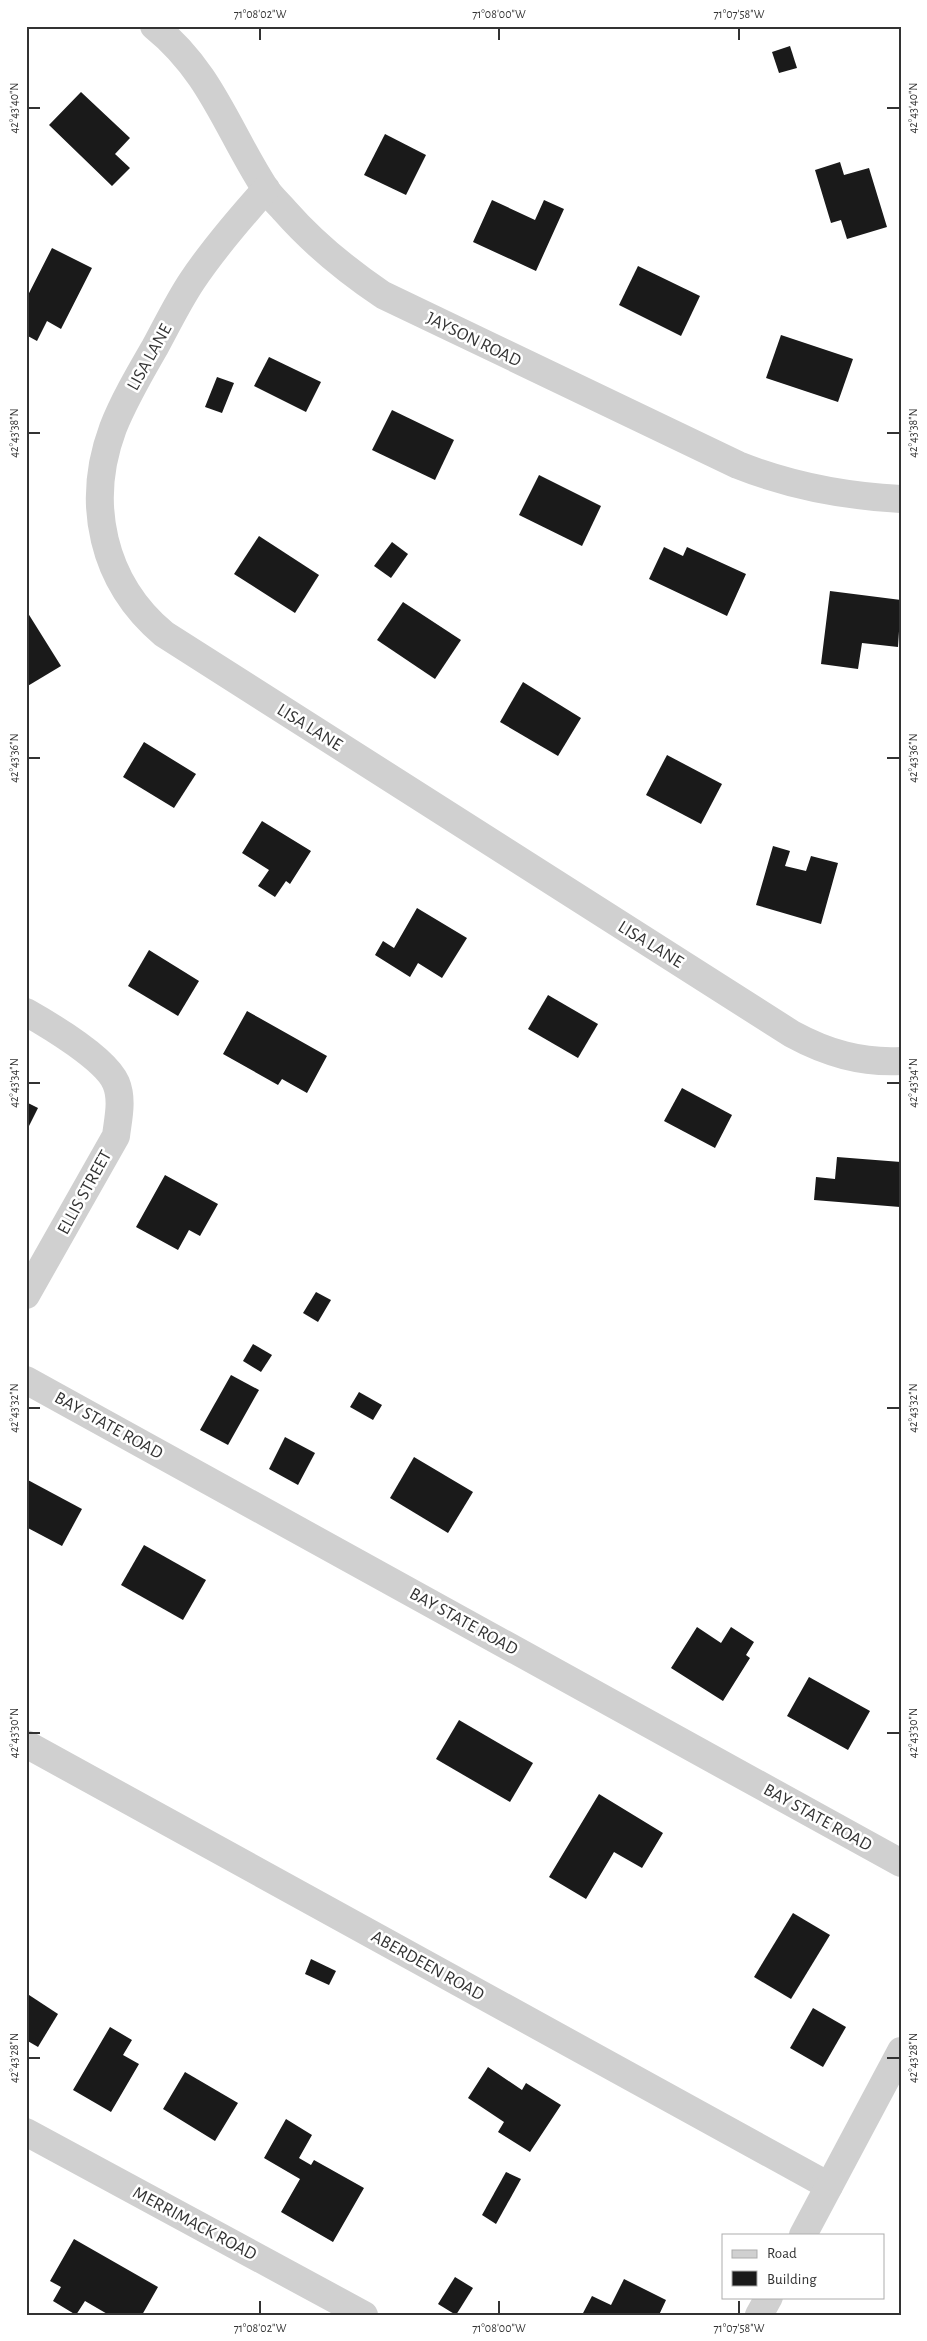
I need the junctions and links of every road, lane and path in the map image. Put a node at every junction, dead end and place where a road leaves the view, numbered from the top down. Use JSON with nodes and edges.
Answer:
{"nodes":[{"id":1,"x":154,"y":26,"type":"edge"},
{"id":2,"x":266,"y":189,"type":"junction"},
{"id":3,"x":901,"y":499,"type":"edge"},
{"id":4,"x":26,"y":1012,"type":"edge"},
{"id":5,"x":901,"y":1060,"type":"edge"},
{"id":6,"x":26,"y":1295,"type":"edge"},
{"id":7,"x":26,"y":1380,"type":"edge"},
{"id":8,"x":26,"y":1744,"type":"edge"},
{"id":9,"x":901,"y":1863,"type":"edge"},
{"id":10,"x":901,"y":2051,"type":"edge"},
{"id":11,"x":26,"y":2132,"type":"edge"},
{"id":12,"x":829,"y":2186,"type":"junction"},
{"id":13,"x":804,"y":2234,"type":"edge"},
{"id":14,"x":768,"y":2298,"type":"edge"},
{"id":15,"x":364,"y":2315,"type":"edge"},
{"id":16,"x":759,"y":2315,"type":"edge"}],
"edges":[{"from":1,"to":2,"type":"street","name":"JAYSON ROAD"},
{"from":2,"to":3,"type":"street","name":"JAYSON ROAD"},
{"from":2,"to":5,"type":"street","name":"LISA LANE"},
{"from":4,"to":6,"type":"street","name":"ELLIS STREET"},
{"from":7,"to":9,"type":"street","name":"BAY STATE ROAD"},
{"from":8,"to":12,"type":"street","name":"ABERDEEN ROAD"},
{"from":10,"to":12,"type":"street"},
{"from":11,"to":15,"type":"street","name":"MERRIMACK ROAD"},
{"from":12,"to":13,"type":"street"},
{"from":14,"to":16,"type":"street"}]}
